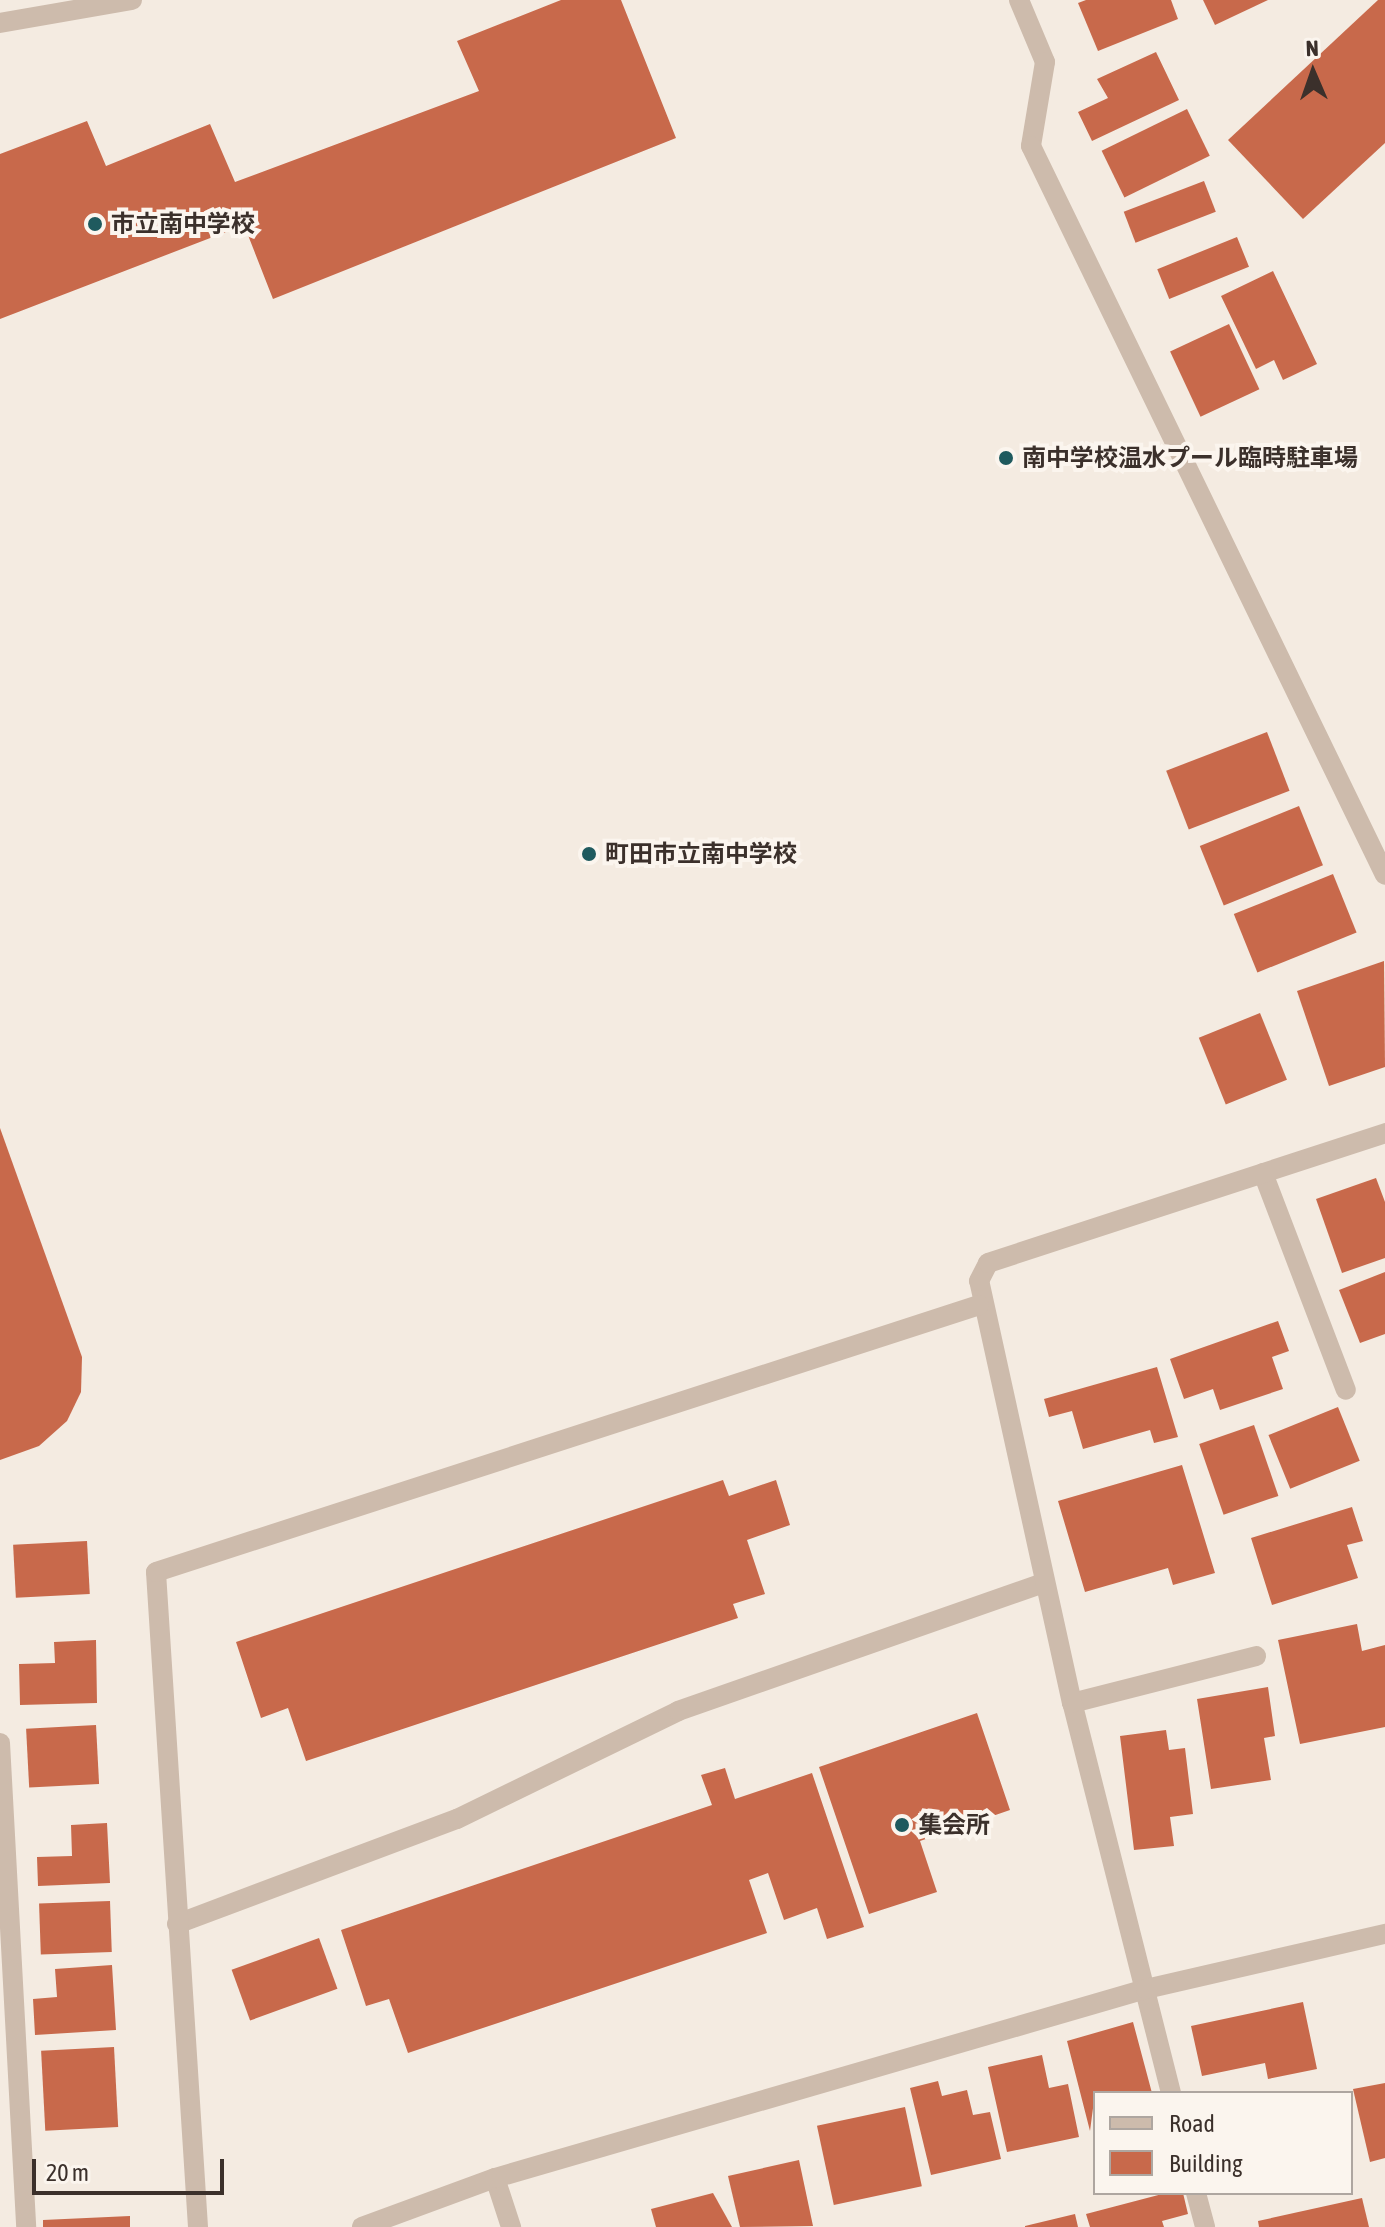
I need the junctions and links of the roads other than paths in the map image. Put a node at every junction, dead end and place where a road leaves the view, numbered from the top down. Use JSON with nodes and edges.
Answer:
{"nodes":[{"id":1,"x":132,"y":0,"type":"edge"},
{"id":2,"x":1019,"y":0,"type":"edge"},
{"id":3,"x":0,"y":23,"type":"edge"},
{"id":4,"x":1385,"y":875,"type":"edge"},
{"id":5,"x":1385,"y":1133,"type":"edge"},
{"id":6,"x":1263,"y":1173,"type":"junction"},
{"id":7,"x":979,"y":1305,"type":"junction"},
{"id":8,"x":1346,"y":1390,"type":"dead end"},
{"id":9,"x":1044,"y":1583,"type":"junction"},
{"id":10,"x":1256,"y":1656,"type":"dead end"},
{"id":11,"x":1072,"y":1703,"type":"junction"},
{"id":12,"x":0,"y":1743,"type":"edge"},
{"id":13,"x":177,"y":1924,"type":"junction"},
{"id":14,"x":1385,"y":1934,"type":"edge"},
{"id":15,"x":1146,"y":1989,"type":"junction"},
{"id":16,"x":1171,"y":2091,"type":"edge"},
{"id":17,"x":495,"y":2178,"type":"junction"},
{"id":18,"x":1197,"y":2195,"type":"edge"},
{"id":19,"x":26,"y":2227,"type":"edge"},
{"id":20,"x":198,"y":2227,"type":"edge"},
{"id":21,"x":362,"y":2227,"type":"edge"},
{"id":22,"x":511,"y":2227,"type":"edge"},
{"id":23,"x":1205,"y":2227,"type":"edge"}],
"edges":[{"from":1,"to":3,"type":"street"},
{"from":2,"to":4,"type":"street"},
{"from":5,"to":6,"type":"street"},
{"from":6,"to":7,"type":"street"},
{"from":6,"to":8,"type":"street"},
{"from":7,"to":9,"type":"street"},
{"from":7,"to":13,"type":"street"},
{"from":9,"to":11,"type":"street"},
{"from":9,"to":13,"type":"street"},
{"from":10,"to":11,"type":"street"},
{"from":11,"to":15,"type":"street"},
{"from":12,"to":19,"type":"street"},
{"from":13,"to":20,"type":"street"},
{"from":14,"to":15,"type":"street"},
{"from":15,"to":16,"type":"street"},
{"from":15,"to":17,"type":"street"},
{"from":17,"to":21,"type":"street"},
{"from":17,"to":22,"type":"street"},
{"from":18,"to":23,"type":"street"}]}
